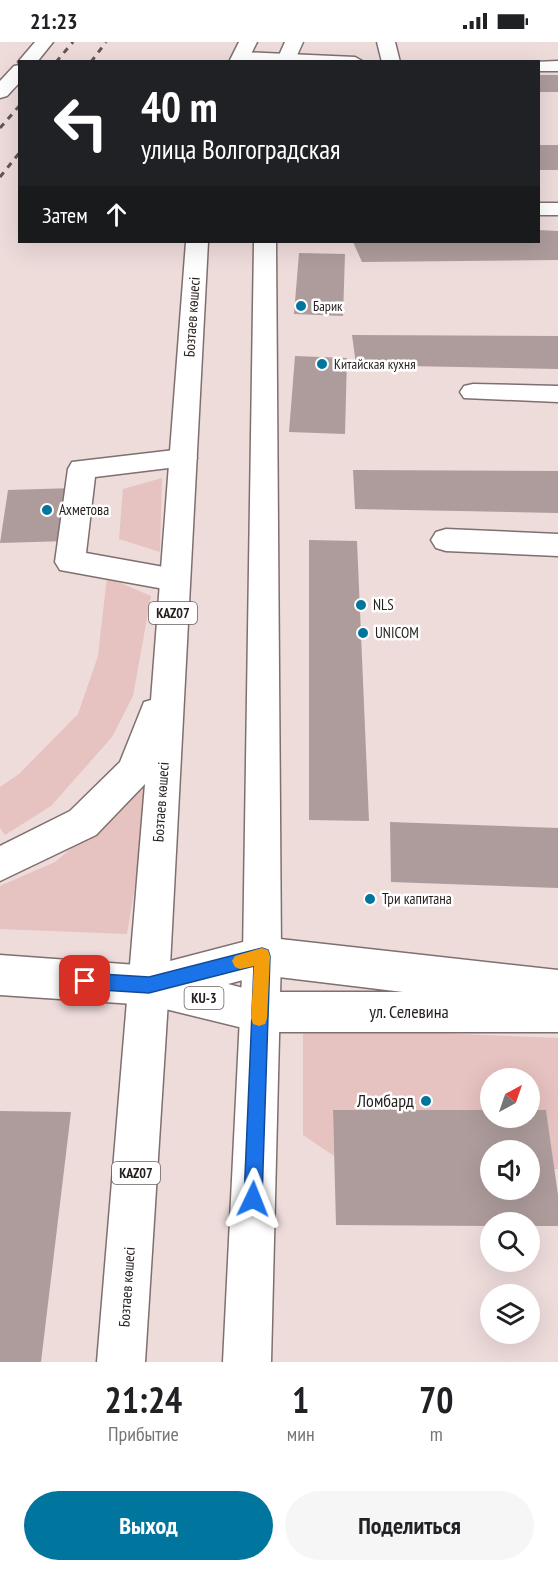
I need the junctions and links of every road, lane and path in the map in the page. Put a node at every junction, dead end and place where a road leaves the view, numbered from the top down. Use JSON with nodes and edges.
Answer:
{"nodes":[{"id":1,"x":45,"y":42,"type":"edge"},
{"id":2,"x":294,"y":42,"type":"edge"},
{"id":3,"x":386,"y":42,"type":"edge"},
{"id":4,"x":242,"y":53,"type":"edge"},
{"id":5,"x":29,"y":60,"type":"edge"},
{"id":6,"x":280,"y":60,"type":"edge"},
{"id":7,"x":285,"y":60,"type":"edge"},
{"id":8,"x":390,"y":60,"type":"edge"},
{"id":9,"x":540,"y":66,"type":"edge"},
{"id":10,"x":558,"y":66,"type":"edge"},
{"id":11,"x":18,"y":72,"type":"edge"},
{"id":12,"x":0,"y":92,"type":"edge"},
{"id":13,"x":540,"y":209,"type":"edge"},
{"id":14,"x":558,"y":209,"type":"edge"},
{"id":15,"x":197,"y":243,"type":"edge"},
{"id":16,"x":265,"y":243,"type":"edge"},
{"id":17,"x":473,"y":392,"type":"dead end"},
{"id":18,"x":558,"y":394,"type":"edge"},
{"id":19,"x":183,"y":458,"type":"junction"},
{"id":20,"x":446,"y":540,"type":"dead end"},
{"id":21,"x":558,"y":545,"type":"edge"},
{"id":22,"x":175,"y":579,"type":"junction"},
{"id":23,"x":168,"y":680,"type":"junction"},
{"id":24,"x":0,"y":864,"type":"edge"},
{"id":25,"x":262,"y":956,"type":"junction"},
{"id":26,"x":0,"y":975,"type":"edge"},
{"id":27,"x":149,"y":985,"type":"junction"},
{"id":28,"x":558,"y":990,"type":"edge"},
{"id":29,"x":259,"y":1012,"type":"junction"},
{"id":30,"x":558,"y":1012,"type":"edge"},
{"id":31,"x":121,"y":1362,"type":"edge"},
{"id":32,"x":247,"y":1362,"type":"edge"}],
"edges":[{"from":1,"to":5,"type":"main road"},
{"from":2,"to":7,"type":"main road"},
{"from":3,"to":8,"type":"main road"},
{"from":4,"to":6,"type":"main road"},
{"from":9,"to":10,"type":"main road"},
{"from":11,"to":12,"type":"main road"},
{"from":13,"to":14,"type":"main road"},
{"from":15,"to":19,"type":"main road","name":"Бозтаев көшесі","number":"KAZ07"},
{"from":16,"to":25,"type":"main road"},
{"from":17,"to":18,"type":"main road"},
{"from":19,"to":22,"type":"main road","name":"Бозтаев көшесі","number":"KAZ07"},
{"from":19,"to":22,"type":"main road"},
{"from":20,"to":21,"type":"main road"},
{"from":22,"to":23,"type":"main road","name":"Бозтаев көшесі","number":"KAZ07"},
{"from":23,"to":24,"type":"main road"},
{"from":23,"to":27,"type":"main road","name":"Бозтаев көшесі","number":"KAZ07"},
{"from":25,"to":27,"type":"main road","number":"KU-3"},
{"from":25,"to":28,"type":"main road"},
{"from":25,"to":29,"type":"main road"},
{"from":26,"to":27,"type":"main road","number":"KU-3"},
{"from":27,"to":29,"type":"main road","number":"KU-3"},
{"from":27,"to":31,"type":"main road","name":"Бозтаев көшесі","number":"KAZ07"},
{"from":29,"to":30,"type":"main road","name":"ул. Селевина"},
{"from":29,"to":32,"type":"main road"}]}
